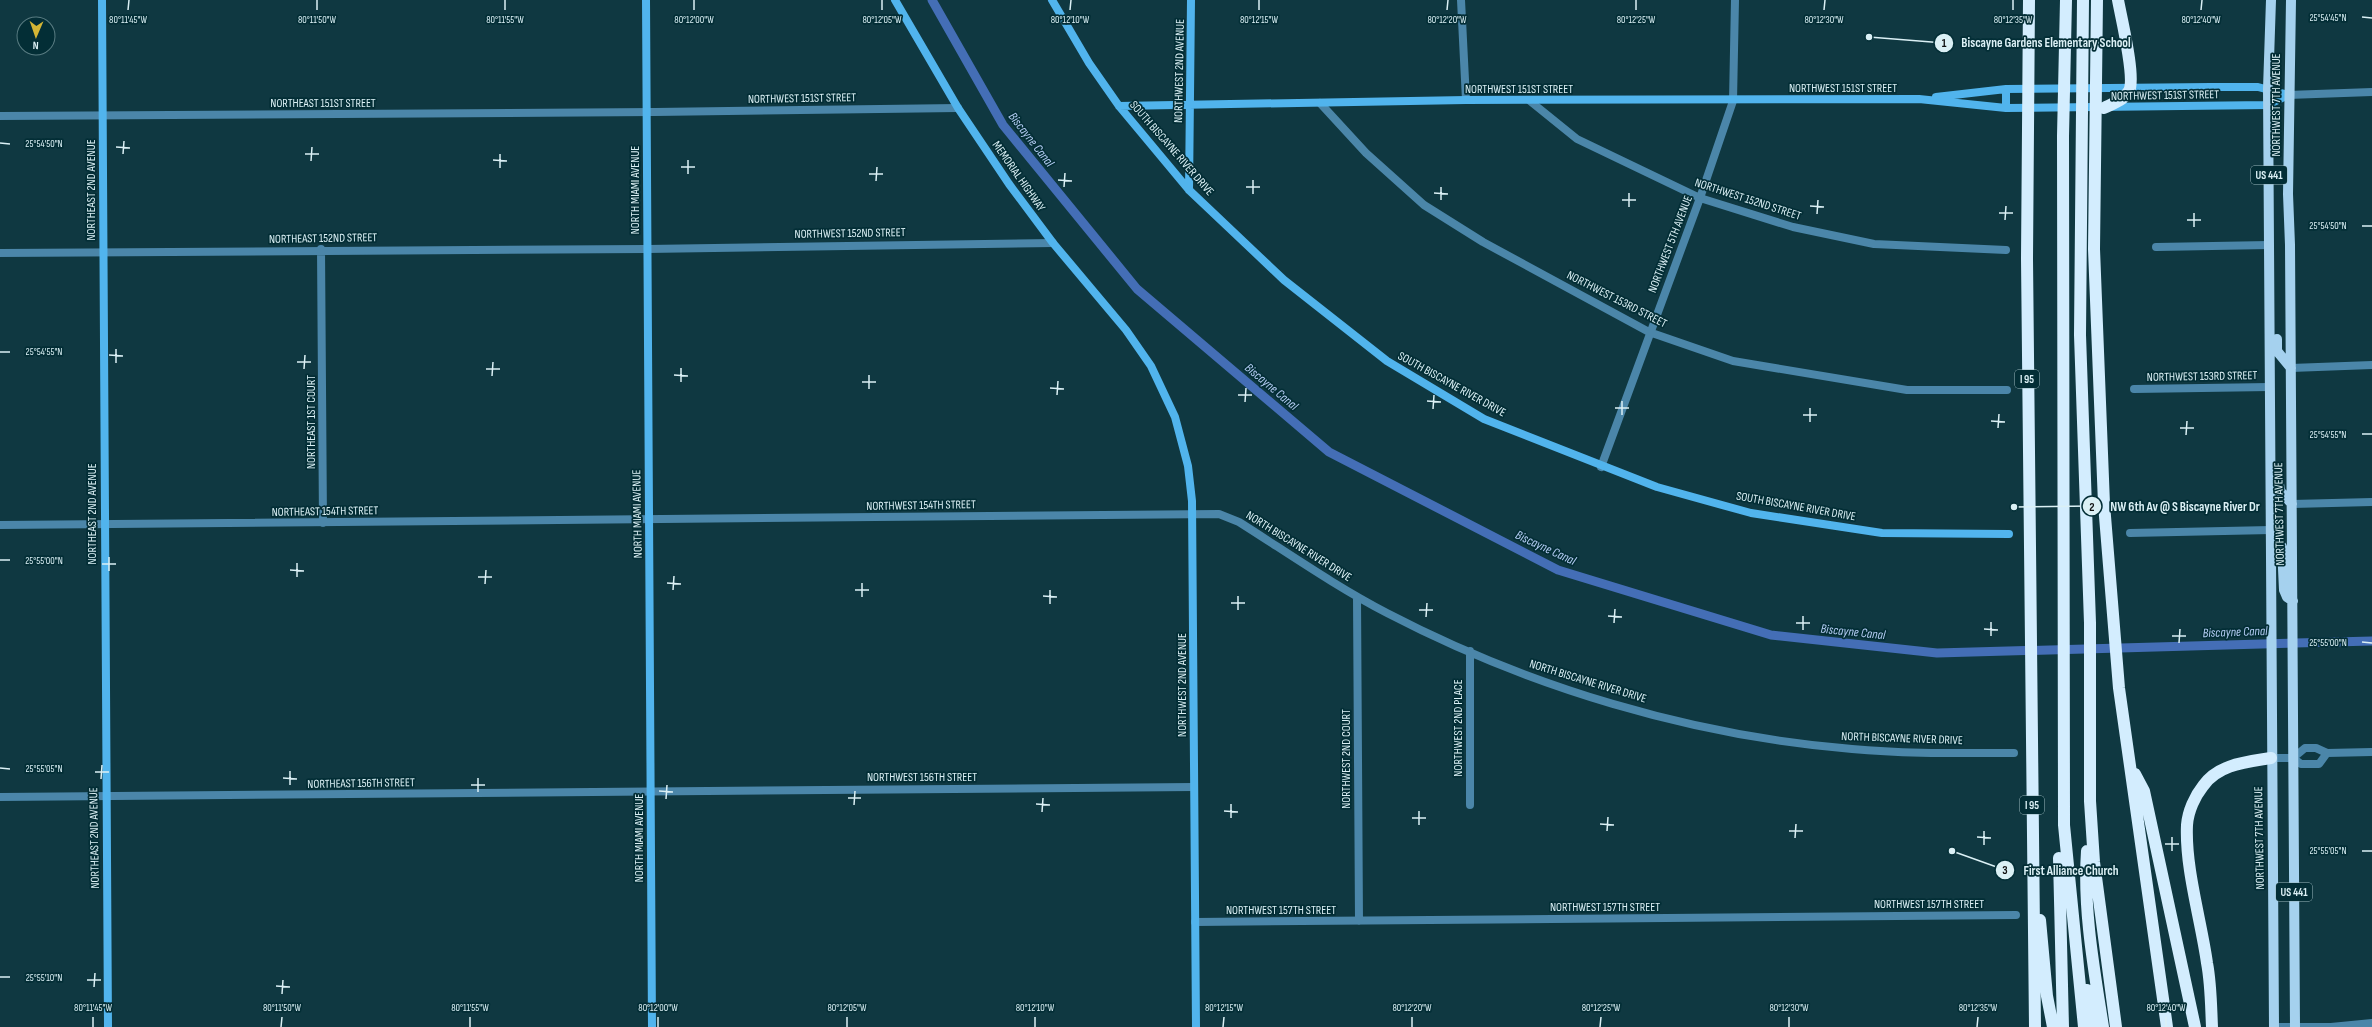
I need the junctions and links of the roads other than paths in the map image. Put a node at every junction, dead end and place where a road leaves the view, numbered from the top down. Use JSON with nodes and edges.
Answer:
{"nodes":[{"id":1,"x":102,"y":0,"type":"edge"},
{"id":2,"x":646,"y":0,"type":"edge"},
{"id":3,"x":895,"y":0,"type":"edge"},
{"id":4,"x":1052,"y":0,"type":"edge"},
{"id":5,"x":1192,"y":0,"type":"edge"},
{"id":6,"x":1461,"y":0,"type":"edge"},
{"id":7,"x":1735,"y":0,"type":"edge"},
{"id":8,"x":2029,"y":0,"type":"edge"},
{"id":9,"x":2062,"y":0,"type":"edge"},
{"id":10,"x":2066,"y":0,"type":"edge"},
{"id":11,"x":2083,"y":0,"type":"edge"},
{"id":12,"x":2097,"y":0,"type":"edge"},
{"id":13,"x":2118,"y":0,"type":"edge"},
{"id":14,"x":2271,"y":0,"type":"edge"},
{"id":15,"x":2291,"y":0,"type":"edge"},
{"id":16,"x":2062,"y":60,"type":"junction"},
{"id":17,"x":2131,"y":88,"type":"junction"},
{"id":18,"x":2268,"y":89,"type":"junction"},
{"id":19,"x":2006,"y":90,"type":"junction"},
{"id":20,"x":2372,"y":92,"type":"edge"},
{"id":21,"x":2288,"y":94,"type":"junction"},
{"id":22,"x":1919,"y":99,"type":"junction"},
{"id":23,"x":1466,"y":100,"type":"junction"},
{"id":24,"x":1733,"y":100,"type":"junction"},
{"id":25,"x":1530,"y":101,"type":"junction"},
{"id":26,"x":1320,"y":103,"type":"junction"},
{"id":27,"x":2268,"y":105,"type":"junction"},
{"id":28,"x":1119,"y":106,"type":"junction"},
{"id":29,"x":1190,"y":106,"type":"junction"},
{"id":30,"x":958,"y":108,"type":"junction"},
{"id":31,"x":2006,"y":108,"type":"junction"},
{"id":32,"x":2104,"y":108,"type":"junction"},
{"id":33,"x":647,"y":112,"type":"junction"},
{"id":34,"x":0,"y":116,"type":"edge"},
{"id":35,"x":102,"y":117,"type":"junction"},
{"id":36,"x":1190,"y":190,"type":"junction"},
{"id":37,"x":1700,"y":198,"type":"junction"},
{"id":38,"x":1053,"y":242,"type":"junction"},
{"id":39,"x":2269,"y":245,"type":"junction"},
{"id":40,"x":2156,"y":247,"type":"dead end"},
{"id":41,"x":321,"y":249,"type":"junction"},
{"id":42,"x":647,"y":249,"type":"junction"},
{"id":43,"x":2006,"y":250,"type":"dead end"},
{"id":44,"x":0,"y":253,"type":"edge"},
{"id":45,"x":103,"y":253,"type":"junction"},
{"id":46,"x":2270,"y":286,"type":"junction"},
{"id":47,"x":1649,"y":332,"type":"junction"},
{"id":48,"x":1142,"y":352,"type":"joint"},
{"id":49,"x":2372,"y":366,"type":"edge"},
{"id":50,"x":2291,"y":368,"type":"junction"},
{"id":51,"x":2270,"y":387,"type":"junction"},
{"id":52,"x":2134,"y":389,"type":"dead end"},
{"id":53,"x":2007,"y":390,"type":"dead end"},
{"id":54,"x":2271,"y":448,"type":"junction"},
{"id":55,"x":1601,"y":467,"type":"junction"},
{"id":56,"x":2372,"y":502,"type":"edge"},
{"id":57,"x":2292,"y":504,"type":"junction"},
{"id":58,"x":1192,"y":514,"type":"junction"},
{"id":59,"x":649,"y":520,"type":"junction"},
{"id":60,"x":323,"y":523,"type":"junction"},
{"id":61,"x":0,"y":525,"type":"edge"},
{"id":62,"x":104,"y":525,"type":"junction"},
{"id":63,"x":2271,"y":530,"type":"junction"},
{"id":64,"x":2130,"y":533,"type":"dead end"},
{"id":65,"x":2009,"y":534,"type":"dead end"},
{"id":66,"x":1357,"y":597,"type":"junction"},
{"id":67,"x":2293,"y":601,"type":"junction"},
{"id":68,"x":1470,"y":651,"type":"junction"},
{"id":69,"x":2062,"y":671,"type":"junction"},
{"id":70,"x":2032,"y":746,"type":"junction"},
{"id":71,"x":2372,"y":752,"type":"edge"},
{"id":72,"x":2014,"y":753,"type":"dead end"},
{"id":73,"x":2327,"y":753,"type":"junction"},
{"id":74,"x":2271,"y":758,"type":"junction"},
{"id":75,"x":2293,"y":758,"type":"junction"},
{"id":76,"x":2130,"y":764,"type":"junction"},
{"id":77,"x":1194,"y":787,"type":"junction"},
{"id":78,"x":651,"y":792,"type":"junction"},
{"id":79,"x":0,"y":797,"type":"edge"},
{"id":80,"x":106,"y":798,"type":"junction"},
{"id":81,"x":2090,"y":802,"type":"junction"},
{"id":82,"x":1470,"y":805,"type":"dead end"},
{"id":83,"x":2070,"y":898,"type":"junction"},
{"id":84,"x":2016,"y":915,"type":"dead end"},
{"id":85,"x":1359,"y":921,"type":"junction"},
{"id":86,"x":1196,"y":922,"type":"junction"},
{"id":87,"x":2372,"y":1024,"type":"edge"},
{"id":88,"x":108,"y":1027,"type":"edge"},
{"id":89,"x":652,"y":1027,"type":"edge"},
{"id":90,"x":1196,"y":1027,"type":"edge"},
{"id":91,"x":2035,"y":1027,"type":"edge"},
{"id":92,"x":2053,"y":1027,"type":"edge"},
{"id":93,"x":2063,"y":1027,"type":"edge"},
{"id":94,"x":2084,"y":1027,"type":"edge"},
{"id":95,"x":2094,"y":1027,"type":"edge"},
{"id":96,"x":2103,"y":1027,"type":"edge"},
{"id":97,"x":2116,"y":1027,"type":"edge"},
{"id":98,"x":2167,"y":1027,"type":"edge"},
{"id":99,"x":2195,"y":1027,"type":"edge"},
{"id":100,"x":2212,"y":1027,"type":"edge"},
{"id":101,"x":2274,"y":1027,"type":"edge"},
{"id":102,"x":2295,"y":1027,"type":"edge"}],
"edges":[{"from":1,"to":35,"type":"street","name":"NORTHEAST 2ND AVENUE"},
{"from":2,"to":33,"type":"street","name":"NORTH MIAMI AVENUE"},
{"from":3,"to":30,"type":"street","name":"MEMORIAL HIGHWAY"},
{"from":4,"to":28,"type":"street","name":"SOUTH BISCAYNE RIVER DRIVE"},
{"from":5,"to":29,"type":"street","name":"NORTHWEST 2ND AVENUE"},
{"from":6,"to":23,"type":"street"},
{"from":7,"to":24,"type":"street","name":"NORTHWEST 5TH AVENUE"},
{"from":8,"to":70,"type":"highway","number":"I 95"},
{"from":9,"to":16,"type":"highway"},
{"from":10,"to":16,"type":"highway"},
{"from":11,"to":81,"type":"highway"},
{"from":12,"to":76,"type":"highway"},
{"from":13,"to":17,"type":"highway"},
{"from":14,"to":18,"type":"main road","name":"NORTHWEST 7TH AVENUE","number":"US 441"},
{"from":15,"to":21,"type":"main road","name":"NORTHWEST 7TH AVENUE","number":"US 441"},
{"from":16,"to":69,"type":"highway"},
{"from":17,"to":18,"type":"street","name":"NORTHWEST 151ST STREET"},
{"from":17,"to":19,"type":"street","name":"NORTHWEST 151ST STREET"},
{"from":17,"to":32,"type":"highway"},
{"from":18,"to":21,"type":"street","name":"NORTHWEST 151ST STREET"},
{"from":18,"to":27,"type":"main road","name":"NORTHWEST 7TH AVENUE","number":"US 441"},
{"from":19,"to":22,"type":"street","name":"NORTHWEST 151ST STREET"},
{"from":19,"to":31,"type":"street"},
{"from":20,"to":21,"type":"street","name":"NORTHWEST 151ST STREET"},
{"from":21,"to":27,"type":"street","name":"NORTHWEST 151ST STREET"},
{"from":21,"to":50,"type":"main road","name":"NORTHWEST 7TH AVENUE","number":"US 441"},
{"from":22,"to":24,"type":"street","name":"NORTHWEST 151ST STREET"},
{"from":22,"to":31,"type":"street","name":"NORTHWEST 151ST STREET"},
{"from":23,"to":25,"type":"street","name":"NORTHWEST 151ST STREET"},
{"from":23,"to":26,"type":"street","name":"NORTHWEST 151ST STREET"},
{"from":24,"to":25,"type":"street","name":"NORTHWEST 151ST STREET"},
{"from":24,"to":37,"type":"street","name":"NORTHWEST 5TH AVENUE"},
{"from":25,"to":37,"type":"street","name":"NORTHWEST 152ND STREET"},
{"from":26,"to":29,"type":"street","name":"NORTHWEST 151ST STREET"},
{"from":26,"to":47,"type":"street","name":"NORTHWEST 153RD STREET"},
{"from":27,"to":32,"type":"street","name":"NORTHWEST 151ST STREET"},
{"from":27,"to":39,"type":"main road","name":"NORTHWEST 7TH AVENUE","number":"US 441"},
{"from":28,"to":29,"type":"street","name":"NORTHWEST 151ST STREET"},
{"from":28,"to":36,"type":"street","name":"SOUTH BISCAYNE RIVER DRIVE"},
{"from":29,"to":36,"type":"street","name":"NORTHWEST 2ND AVENUE"},
{"from":30,"to":33,"type":"street","name":"NORTHWEST 151ST STREET"},
{"from":30,"to":38,"type":"street","name":"MEMORIAL HIGHWAY"},
{"from":31,"to":32,"type":"street","name":"NORTHWEST 151ST STREET"},
{"from":33,"to":35,"type":"street","name":"NORTHEAST 151ST STREET"},
{"from":33,"to":42,"type":"street","name":"NORTH MIAMI AVENUE"},
{"from":34,"to":35,"type":"street","name":"NORTHEAST 151ST STREET"},
{"from":35,"to":45,"type":"street","name":"NORTHEAST 2ND AVENUE"},
{"from":36,"to":55,"type":"street","name":"SOUTH BISCAYNE RIVER DRIVE"},
{"from":37,"to":43,"type":"street","name":"NORTHWEST 152ND STREET"},
{"from":37,"to":47,"type":"street","name":"NORTHWEST 5TH AVENUE"},
{"from":38,"to":42,"type":"street","name":"NORTHWEST 152ND STREET"},
{"from":38,"to":48,"type":"street","name":"MEMORIAL HIGHWAY"},
{"from":39,"to":40,"type":"street"},
{"from":39,"to":46,"type":"main road","name":"NORTHWEST 7TH AVENUE","number":"US 441"},
{"from":41,"to":42,"type":"street","name":"NORTHEAST 152ND STREET"},
{"from":41,"to":45,"type":"street","name":"NORTHEAST 152ND STREET"},
{"from":41,"to":60,"type":"street","name":"NORTHEAST 1ST COURT"},
{"from":42,"to":59,"type":"street","name":"NORTH MIAMI AVENUE"},
{"from":44,"to":45,"type":"street","name":"NORTHEAST 152ND STREET"},
{"from":45,"to":62,"type":"street","name":"NORTHEAST 2ND AVENUE"},
{"from":46,"to":50,"type":"main road"},
{"from":46,"to":51,"type":"main road","name":"NORTHWEST 7TH AVENUE","number":"US 441"},
{"from":47,"to":53,"type":"street","name":"NORTHWEST 153RD STREET"},
{"from":47,"to":55,"type":"street","name":"NORTHWEST 5TH AVENUE"},
{"from":48,"to":58,"type":"street","name":"NORTHWEST 2ND AVENUE"},
{"from":49,"to":50,"type":"street"},
{"from":50,"to":57,"type":"main road","name":"NORTHWEST 7TH AVENUE","number":"US 441"},
{"from":51,"to":52,"type":"street","name":"NORTHWEST 153RD STREET"},
{"from":51,"to":54,"type":"main road","name":"NORTHWEST 7TH AVENUE","number":"US 441"},
{"from":54,"to":57,"type":"main road"},
{"from":54,"to":63,"type":"main road","name":"NORTHWEST 7TH AVENUE","number":"US 441"},
{"from":55,"to":65,"type":"street","name":"SOUTH BISCAYNE RIVER DRIVE"},
{"from":56,"to":57,"type":"street"},
{"from":57,"to":67,"type":"main road","name":"NORTHWEST 7TH AVENUE","number":"US 441"},
{"from":58,"to":59,"type":"street","name":"NORTHWEST 154TH STREET"},
{"from":58,"to":66,"type":"street","name":"NORTH BISCAYNE RIVER DRIVE"},
{"from":58,"to":77,"type":"street","name":"NORTHWEST 2ND AVENUE"},
{"from":59,"to":60,"type":"street","name":"NORTHEAST 154TH STREET"},
{"from":59,"to":78,"type":"street","name":"NORTH MIAMI AVENUE"},
{"from":60,"to":62,"type":"street","name":"NORTHEAST 154TH STREET"},
{"from":61,"to":62,"type":"street","name":"NORTHEAST 154TH STREET"},
{"from":62,"to":80,"type":"street","name":"NORTHEAST 2ND AVENUE"},
{"from":63,"to":64,"type":"street"},
{"from":63,"to":67,"type":"main road"},
{"from":63,"to":74,"type":"main road","name":"NORTHWEST 7TH AVENUE","number":"US 441"},
{"from":66,"to":68,"type":"street","name":"NORTH BISCAYNE RIVER DRIVE"},
{"from":66,"to":85,"type":"street","name":"NORTHWEST 2ND COURT"},
{"from":67,"to":75,"type":"main road","name":"NORTHWEST 7TH AVENUE","number":"US 441"},
{"from":68,"to":72,"type":"street","name":"NORTH BISCAYNE RIVER DRIVE"},
{"from":68,"to":82,"type":"street","name":"NORTHWEST 2ND PLACE"},
{"from":69,"to":83,"type":"highway"},
{"from":69,"to":93,"type":"highway"},
{"from":70,"to":91,"type":"highway","number":"I 95"},
{"from":70,"to":92,"type":"highway"},
{"from":71,"to":73,"type":"street"},
{"from":73,"to":75,"type":"street"},
{"from":73,"to":75,"type":"street"},
{"from":74,"to":75,"type":"street"},
{"from":74,"to":100,"type":"highway"},
{"from":74,"to":101,"type":"main road","name":"NORTHWEST 7TH AVENUE","number":"US 441"},
{"from":75,"to":102,"type":"main road","name":"NORTHWEST 7TH AVENUE","number":"US 441"},
{"from":76,"to":98,"type":"highway"},
{"from":76,"to":99,"type":"highway"},
{"from":77,"to":78,"type":"street","name":"NORTHWEST 156TH STREET"},
{"from":77,"to":86,"type":"street","name":"NORTHWEST 2ND AVENUE"},
{"from":78,"to":80,"type":"street","name":"NORTHEAST 156TH STREET"},
{"from":78,"to":89,"type":"street","name":"NORTH MIAMI AVENUE"},
{"from":79,"to":80,"type":"street","name":"NORTHEAST 156TH STREET"},
{"from":80,"to":88,"type":"street","name":"NORTHEAST 2ND AVENUE"},
{"from":81,"to":96,"type":"highway"},
{"from":81,"to":97,"type":"highway"},
{"from":83,"to":94,"type":"highway"},
{"from":83,"to":95,"type":"highway"},
{"from":84,"to":85,"type":"street","name":"NORTHWEST 157TH STREET"},
{"from":85,"to":86,"type":"street","name":"NORTHWEST 157TH STREET"},
{"from":86,"to":90,"type":"street","name":"NORTHWEST 2ND AVENUE"},
{"from":87,"to":102,"type":"street"},
{"from":101,"to":102,"type":"street"}]}
